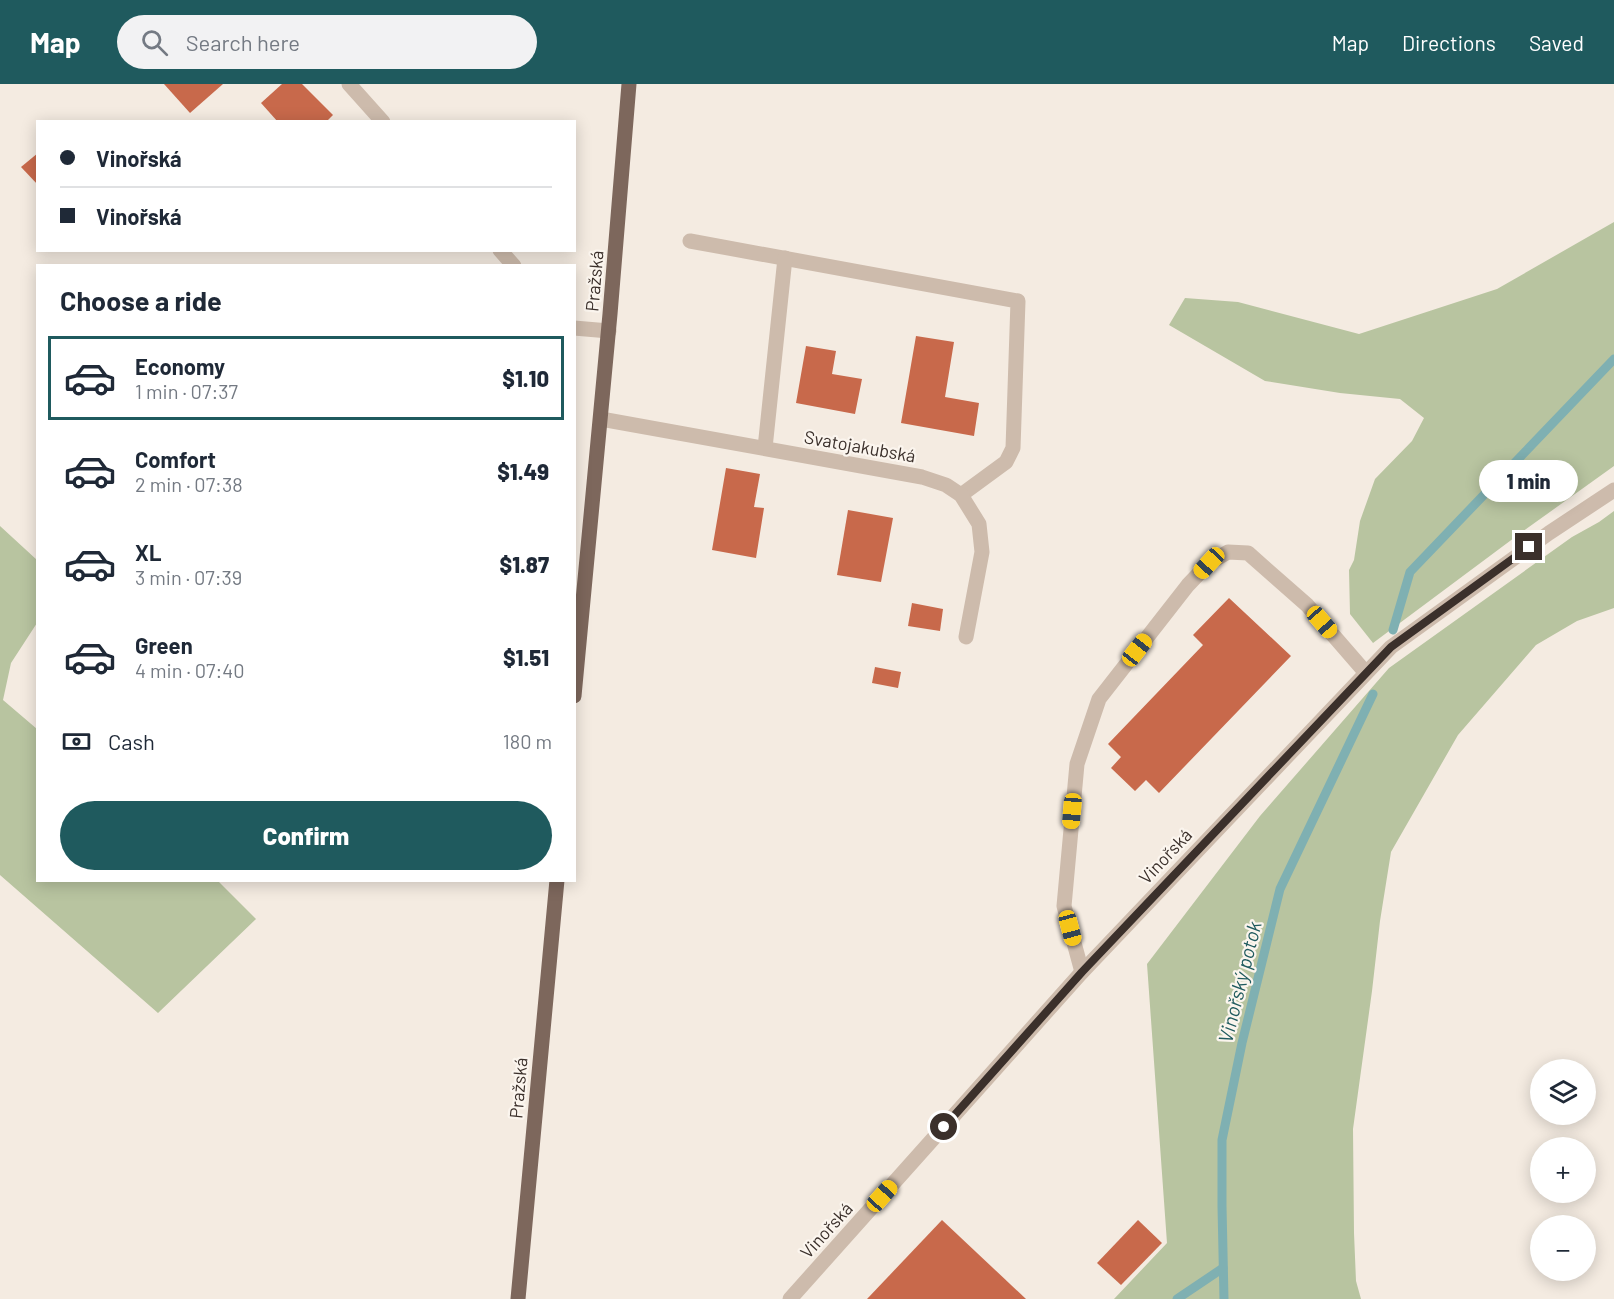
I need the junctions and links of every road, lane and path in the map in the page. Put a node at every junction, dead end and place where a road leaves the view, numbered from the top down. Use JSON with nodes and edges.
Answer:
{"nodes":[{"id":1,"x":349,"y":84,"type":"edge"},
{"id":2,"x":630,"y":84,"type":"edge"},
{"id":3,"x":381,"y":120,"type":"edge"},
{"id":4,"x":690,"y":241,"type":"dead end"},
{"id":5,"x":502,"y":252,"type":"edge"},
{"id":6,"x":784,"y":258,"type":"junction"},
{"id":7,"x":512,"y":264,"type":"edge"},
{"id":8,"x":576,"y":328,"type":"edge"},
{"id":9,"x":609,"y":331,"type":"junction"},
{"id":10,"x":601,"y":419,"type":"junction"},
{"id":11,"x":765,"y":448,"type":"junction"},
{"id":12,"x":1614,"y":490,"type":"edge"},
{"id":13,"x":961,"y":495,"type":"junction"},
{"id":14,"x":966,"y":638,"type":"dead end"},
{"id":15,"x":1366,"y":673,"type":"junction"},
{"id":16,"x":576,"y":675,"type":"edge"},
{"id":17,"x":557,"y":882,"type":"edge"},
{"id":18,"x":1082,"y":972,"type":"junction"},
{"id":19,"x":518,"y":1299,"type":"edge"},
{"id":20,"x":790,"y":1299,"type":"edge"}],
"edges":[{"from":1,"to":3,"type":"street"},
{"from":2,"to":9,"type":"main road","name":"Pražská"},
{"from":4,"to":6,"type":"street"},
{"from":5,"to":7,"type":"street"},
{"from":6,"to":11,"type":"street"},
{"from":6,"to":13,"type":"street"},
{"from":8,"to":9,"type":"street"},
{"from":9,"to":10,"type":"main road","name":"Pražská"},
{"from":10,"to":11,"type":"street","name":"Svatojakubská"},
{"from":10,"to":16,"type":"main road","name":"Pražská"},
{"from":11,"to":13,"type":"street","name":"Svatojakubská"},
{"from":12,"to":15,"type":"street","name":"Vinořská"},
{"from":13,"to":14,"type":"street"},
{"from":15,"to":18,"type":"street","name":"Vinořská"},
{"from":15,"to":18,"type":"street"},
{"from":17,"to":19,"type":"main road","name":"Pražská"},
{"from":18,"to":20,"type":"street","name":"Vinořská"}]}
